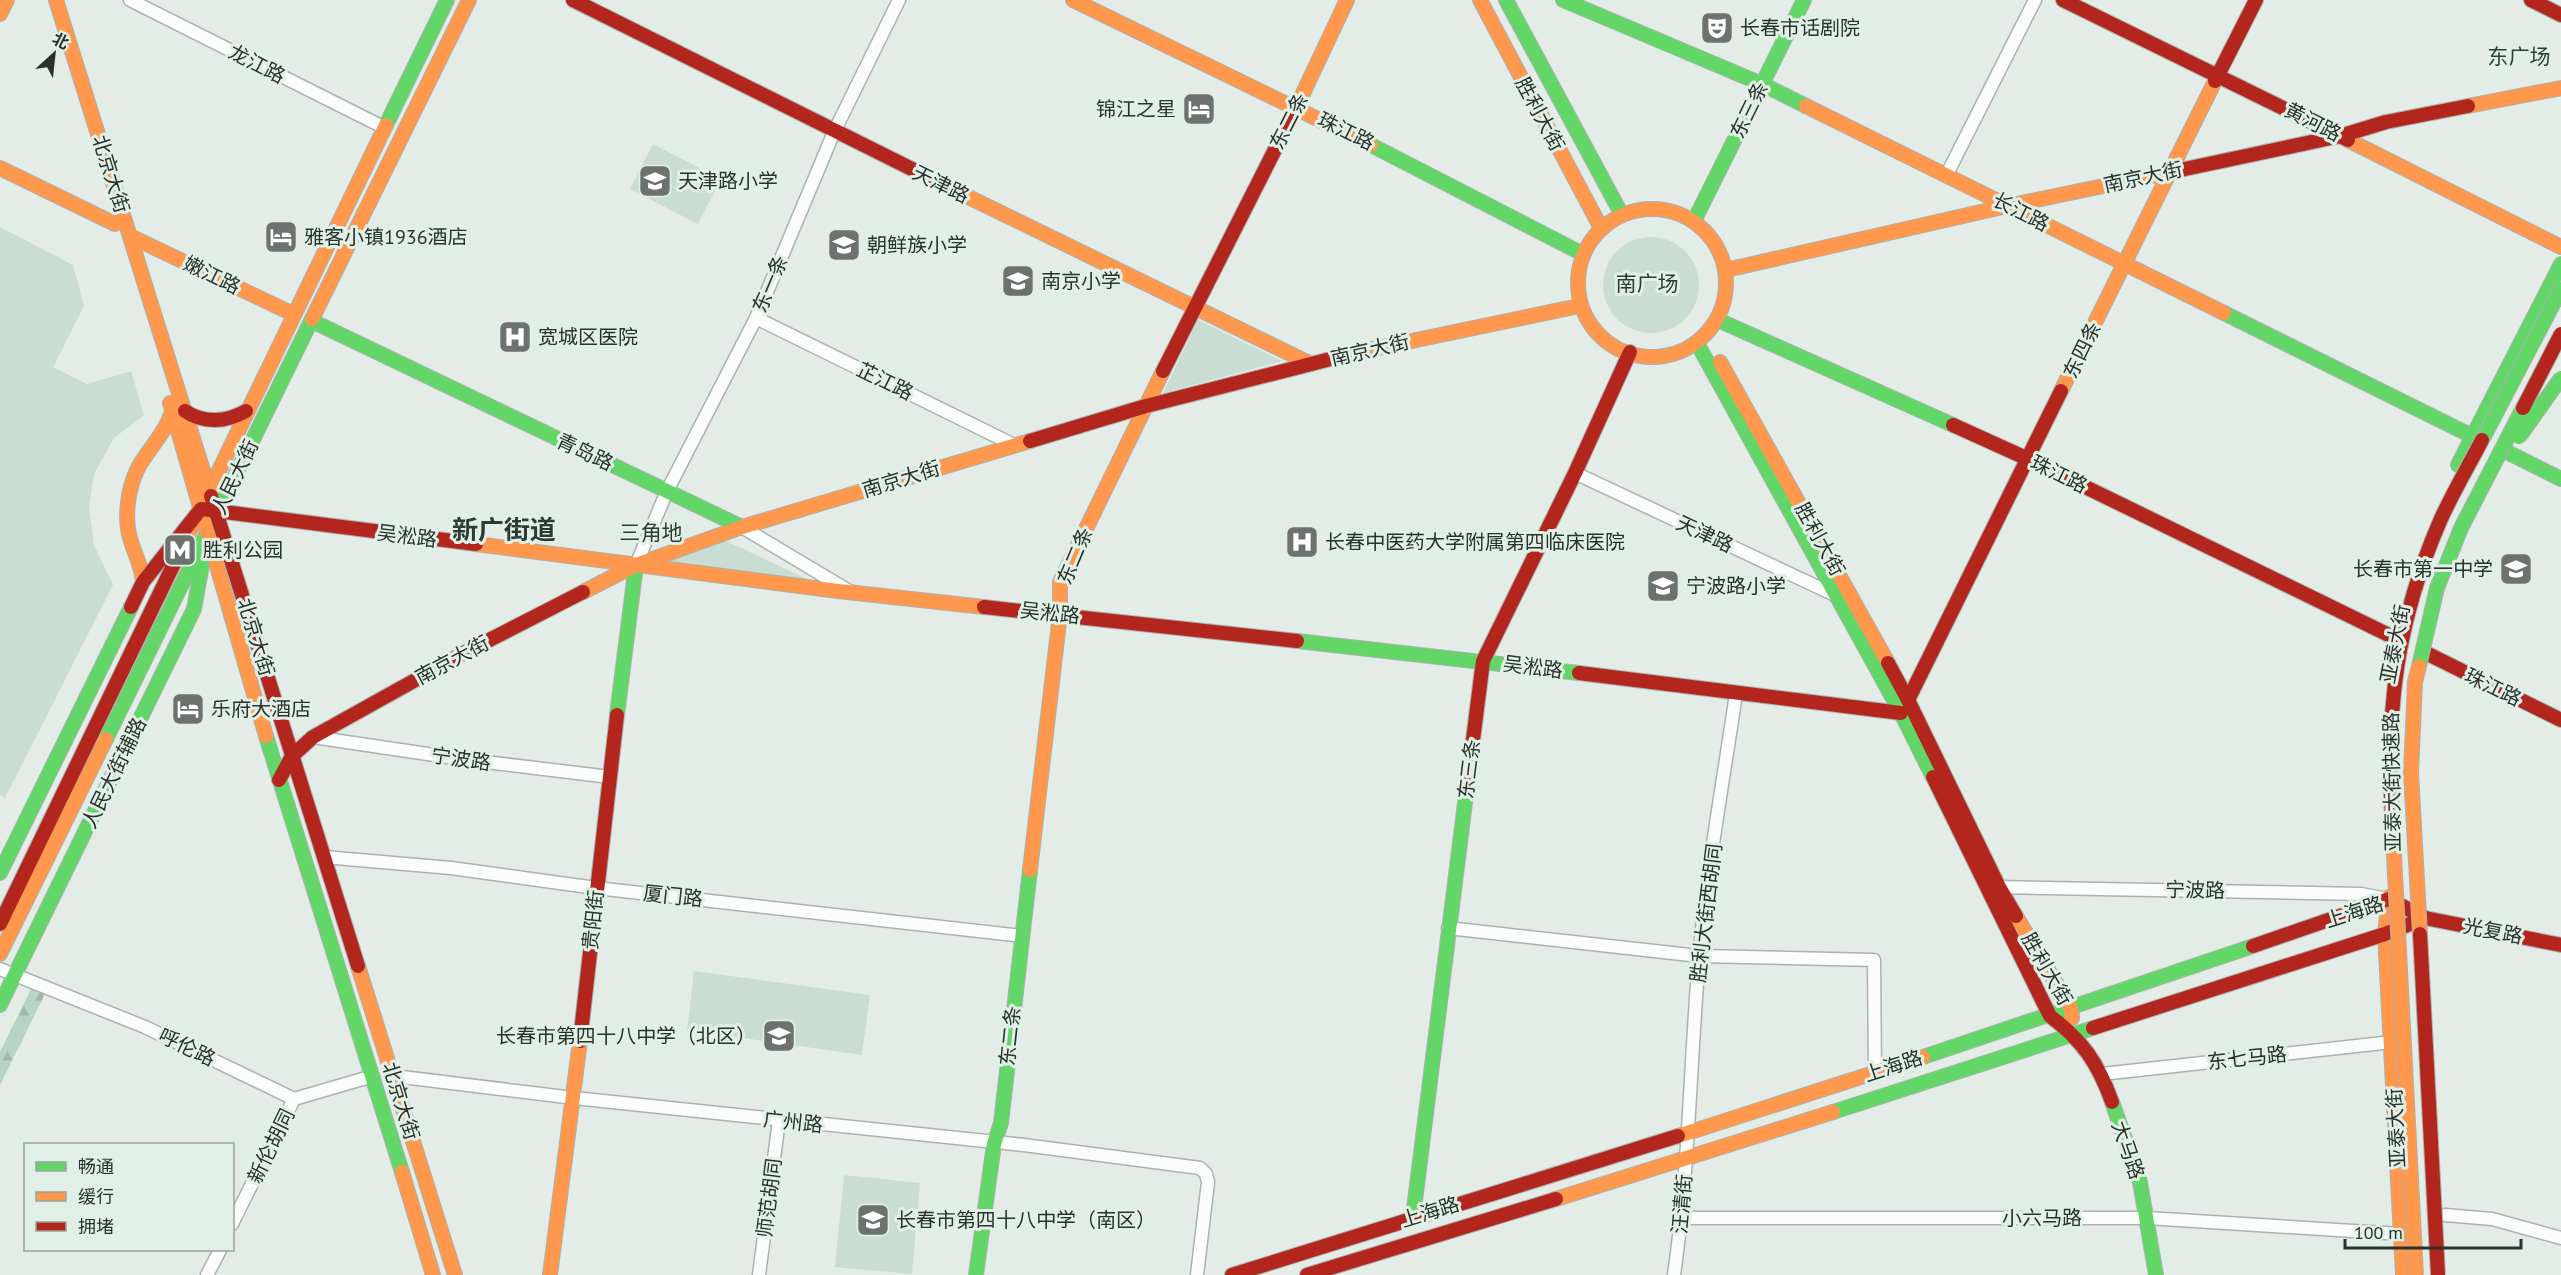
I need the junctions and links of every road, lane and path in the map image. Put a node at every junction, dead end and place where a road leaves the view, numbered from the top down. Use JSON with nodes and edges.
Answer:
{"nodes":[{"id":1,"x":7,"y":0,"type":"edge"},
{"id":2,"x":46,"y":0,"type":"edge"},
{"id":3,"x":56,"y":0,"type":"edge"},
{"id":4,"x":130,"y":0,"type":"edge"},
{"id":5,"x":447,"y":0,"type":"edge"},
{"id":6,"x":469,"y":0,"type":"edge"},
{"id":7,"x":573,"y":0,"type":"edge"},
{"id":8,"x":899,"y":0,"type":"edge"},
{"id":9,"x":1073,"y":0,"type":"edge"},
{"id":10,"x":1347,"y":0,"type":"edge"},
{"id":11,"x":1480,"y":0,"type":"edge"},
{"id":12,"x":1506,"y":0,"type":"edge"},
{"id":13,"x":1563,"y":0,"type":"edge"},
{"id":14,"x":1804,"y":0,"type":"edge"},
{"id":15,"x":2035,"y":0,"type":"edge"},
{"id":16,"x":2062,"y":0,"type":"edge"},
{"id":17,"x":2256,"y":0,"type":"edge"},
{"id":18,"x":2531,"y":0,"type":"edge"},
{"id":19,"x":0,"y":14,"type":"edge"},
{"id":20,"x":2561,"y":15,"type":"edge"},
{"id":21,"x":2218,"y":74,"type":"junction"},
{"id":22,"x":1762,"y":84,"type":"junction"},
{"id":23,"x":2561,"y":88,"type":"edge"},
{"id":24,"x":1297,"y":107,"type":"junction"},
{"id":25,"x":385,"y":128,"type":"junction"},
{"id":26,"x":834,"y":132,"type":"junction"},
{"id":27,"x":2340,"y":136,"type":"junction"},
{"id":28,"x":0,"y":168,"type":"edge"},
{"id":29,"x":2169,"y":171,"type":"junction"},
{"id":30,"x":1947,"y":174,"type":"junction"},
{"id":31,"x":2007,"y":206,"type":"junction"},
{"id":32,"x":1622,"y":215,"type":"junction"},
{"id":33,"x":1695,"y":221,"type":"junction"},
{"id":34,"x":115,"y":224,"type":"junction"},
{"id":35,"x":1601,"y":228,"type":"junction"},
{"id":36,"x":130,"y":236,"type":"junction"},
{"id":37,"x":2561,"y":246,"type":"edge"},
{"id":38,"x":1582,"y":254,"type":"junction"},
{"id":39,"x":2124,"y":263,"type":"junction"},
{"id":40,"x":2561,"y":264,"type":"edge"},
{"id":41,"x":1726,"y":270,"type":"junction"},
{"id":42,"x":2561,"y":289,"type":"edge"},
{"id":43,"x":1580,"y":306,"type":"junction"},
{"id":44,"x":1194,"y":308,"type":"junction"},
{"id":45,"x":293,"y":314,"type":"junction"},
{"id":46,"x":756,"y":318,"type":"junction"},
{"id":47,"x":1718,"y":320,"type":"junction"},
{"id":48,"x":312,"y":321,"type":"junction"},
{"id":49,"x":2561,"y":334,"type":"edge"},
{"id":50,"x":1701,"y":340,"type":"junction"},
{"id":51,"x":2561,"y":349,"type":"edge"},
{"id":52,"x":1630,"y":352,"type":"junction"},
{"id":53,"x":1311,"y":364,"type":"junction"},
{"id":54,"x":2561,"y":378,"type":"edge"},
{"id":55,"x":1146,"y":406,"type":"junction"},
{"id":56,"x":179,"y":411,"type":"junction"},
{"id":57,"x":246,"y":411,"type":"junction"},
{"id":58,"x":2472,"y":436,"type":"junction"},
{"id":59,"x":1014,"y":445,"type":"junction"},
{"id":60,"x":2507,"y":452,"type":"junction"},
{"id":61,"x":2028,"y":459,"type":"junction"},
{"id":62,"x":1575,"y":472,"type":"junction"},
{"id":63,"x":2561,"y":479,"type":"edge"},
{"id":64,"x":2484,"y":483,"type":"junction"},
{"id":65,"x":210,"y":489,"type":"junction"},
{"id":66,"x":667,"y":491,"type":"junction"},
{"id":67,"x":201,"y":509,"type":"junction"},
{"id":68,"x":217,"y":512,"type":"junction"},
{"id":69,"x":742,"y":527,"type":"junction"},
{"id":70,"x":207,"y":533,"type":"junction"},
{"id":71,"x":636,"y":565,"type":"junction"},
{"id":72,"x":142,"y":582,"type":"junction"},
{"id":73,"x":853,"y":593,"type":"junction"},
{"id":74,"x":1835,"y":595,"type":"junction"},
{"id":75,"x":1060,"y":615,"type":"junction"},
{"id":76,"x":2395,"y":638,"type":"junction"},
{"id":77,"x":2426,"y":653,"type":"junction"},
{"id":78,"x":1483,"y":661,"type":"junction"},
{"id":79,"x":1736,"y":694,"type":"junction"},
{"id":80,"x":1904,"y":706,"type":"junction"},
{"id":81,"x":2561,"y":720,"type":"edge"},
{"id":82,"x":313,"y":737,"type":"junction"},
{"id":83,"x":292,"y":756,"type":"junction"},
{"id":84,"x":610,"y":777,"type":"junction"},
{"id":85,"x":279,"y":780,"type":"junction"},
{"id":86,"x":324,"y":857,"type":"junction"},
{"id":87,"x":0,"y":873,"type":"edge"},
{"id":88,"x":2000,"y":887,"type":"junction"},
{"id":89,"x":596,"y":888,"type":"junction"},
{"id":90,"x":2389,"y":899,"type":"junction"},
{"id":91,"x":2425,"y":918,"type":"junction"},
{"id":92,"x":0,"y":924,"type":"edge"},
{"id":93,"x":1448,"y":928,"type":"junction"},
{"id":94,"x":2385,"y":934,"type":"junction"},
{"id":95,"x":1022,"y":936,"type":"junction"},
{"id":96,"x":2561,"y":945,"type":"edge"},
{"id":97,"x":0,"y":954,"type":"edge"},
{"id":98,"x":1699,"y":956,"type":"junction"},
{"id":99,"x":0,"y":969,"type":"edge"},
{"id":100,"x":14,"y":976,"type":"junction"},
{"id":101,"x":0,"y":1005,"type":"edge"},
{"id":102,"x":2071,"y":1008,"type":"junction"},
{"id":103,"x":2050,"y":1016,"type":"junction"},
{"id":104,"x":2074,"y":1034,"type":"junction"},
{"id":105,"x":2391,"y":1042,"type":"junction"},
{"id":106,"x":1875,"y":1072,"type":"junction"},
{"id":107,"x":2102,"y":1074,"type":"junction"},
{"id":108,"x":373,"y":1076,"type":"junction"},
{"id":109,"x":394,"y":1076,"type":"junction"},
{"id":110,"x":574,"y":1098,"type":"junction"},
{"id":111,"x":294,"y":1099,"type":"junction"},
{"id":112,"x":779,"y":1120,"type":"junction"},
{"id":113,"x":1686,"y":1133,"type":"junction"},
{"id":114,"x":994,"y":1144,"type":"junction"},
{"id":115,"x":1685,"y":1160,"type":"junction"},
{"id":116,"x":2445,"y":1215,"type":"junction"},
{"id":117,"x":1413,"y":1217,"type":"junction"},
{"id":118,"x":1682,"y":1218,"type":"junction"},
{"id":119,"x":2147,"y":1218,"type":"junction"},
{"id":120,"x":234,"y":1220,"type":"edge"},
{"id":121,"x":2401,"y":1234,"type":"junction"},
{"id":122,"x":2561,"y":1238,"type":"edge"},
{"id":123,"x":219,"y":1251,"type":"edge"},
{"id":124,"x":207,"y":1275,"type":"edge"},
{"id":125,"x":433,"y":1275,"type":"edge"},
{"id":126,"x":454,"y":1275,"type":"edge"},
{"id":127,"x":550,"y":1275,"type":"edge"},
{"id":128,"x":759,"y":1275,"type":"edge"},
{"id":129,"x":976,"y":1275,"type":"edge"},
{"id":130,"x":1197,"y":1275,"type":"edge"},
{"id":131,"x":1232,"y":1275,"type":"edge"},
{"id":132,"x":1307,"y":1275,"type":"edge"},
{"id":133,"x":1674,"y":1275,"type":"edge"},
{"id":134,"x":2156,"y":1275,"type":"edge"},
{"id":135,"x":2403,"y":1275,"type":"edge"},
{"id":136,"x":2416,"y":1275,"type":"edge"},
{"id":137,"x":2439,"y":1275,"type":"edge"},
{"id":138,"x":2448,"y":1275,"type":"edge"}],
"edges":[{"from":1,"to":19,"type":"main road"},
{"from":2,"to":34,"type":"main road","name":"北京大街"},
{"from":3,"to":36,"type":"main road","name":"北京大街"},
{"from":4,"to":25,"type":"street","name":"龙江路"},
{"from":5,"to":25,"type":"main road","name":"人民大街"},
{"from":6,"to":48,"type":"main road","name":"人民大街"},
{"from":7,"to":26,"type":"main road","name":"天津路"},
{"from":8,"to":26,"type":"street","name":"东一条"},
{"from":9,"to":24,"type":"main road","name":"珠江路"},
{"from":10,"to":24,"type":"main road","name":"东二条"},
{"from":11,"to":35,"type":"main road","name":"胜利大街"},
{"from":12,"to":32,"type":"main road","name":"胜利大街"},
{"from":13,"to":22,"type":"main road","name":"长江路"},
{"from":14,"to":22,"type":"main road","name":"东三条"},
{"from":15,"to":30,"type":"street"},
{"from":16,"to":21,"type":"main road","name":"黄河路"},
{"from":17,"to":21,"type":"main road","name":"东四条"},
{"from":18,"to":20,"type":"main road"},
{"from":21,"to":27,"type":"main road","name":"黄河路"},
{"from":21,"to":29,"type":"main road","name":"东四条"},
{"from":22,"to":30,"type":"main road","name":"长江路"},
{"from":22,"to":33,"type":"main road","name":"东三条"},
{"from":23,"to":27,"type":"main road","name":"南京大街"},
{"from":24,"to":38,"type":"main road","name":"珠江路"},
{"from":24,"to":44,"type":"main road","name":"东二条"},
{"from":25,"to":45,"type":"main road","name":"人民大街"},
{"from":26,"to":44,"type":"main road","name":"天津路"},
{"from":26,"to":46,"type":"street","name":"东一条"},
{"from":27,"to":29,"type":"main road","name":"南京大街"},
{"from":27,"to":37,"type":"main road","name":"黄河路"},
{"from":28,"to":34,"type":"main road"},
{"from":29,"to":31,"type":"main road","name":"南京大街"},
{"from":29,"to":39,"type":"main road","name":"东四条"},
{"from":30,"to":31,"type":"main road","name":"长江路"},
{"from":31,"to":39,"type":"main road","name":"长江路"},
{"from":31,"to":41,"type":"main road","name":"南京大街"},
{"from":32,"to":33,"type":"main road"},
{"from":32,"to":35,"type":"main road"},
{"from":33,"to":41,"type":"main road"},
{"from":34,"to":56,"type":"main road","name":"北京大街"},
{"from":35,"to":38,"type":"main road"},
{"from":36,"to":45,"type":"main road","name":"嫩江路"},
{"from":36,"to":56,"type":"main road","name":"北京大街"},
{"from":38,"to":43,"type":"main road"},
{"from":39,"to":58,"type":"main road","name":"长江路"},
{"from":39,"to":61,"type":"main road","name":"东四条"},
{"from":40,"to":58,"type":"main road","name":"亚泰大街"},
{"from":41,"to":47,"type":"main road"},
{"from":42,"to":136,"type":"main road","name":"亚泰大街快速路","bridge":true},
{"from":43,"to":52,"type":"main road"},
{"from":43,"to":53,"type":"main road","name":"南京大街"},
{"from":44,"to":53,"type":"main road","name":"天津路"},
{"from":44,"to":55,"type":"main road","name":"东二条"},
{"from":45,"to":57,"type":"main road","name":"人民大街"},
{"from":46,"to":59,"type":"street","name":"芷江路"},
{"from":46,"to":66,"type":"street","name":"东一条"},
{"from":47,"to":50,"type":"main road"},
{"from":47,"to":61,"type":"main road","name":"珠江路"},
{"from":48,"to":66,"type":"main road","name":"青岛路"},
{"from":48,"to":68,"type":"main road","name":"人民大街"},
{"from":49,"to":64,"type":"main road","name":"亚泰大街快速路","bridge":true},
{"from":50,"to":52,"type":"main road"},
{"from":50,"to":74,"type":"main road","name":"胜利大街"},
{"from":50,"to":80,"type":"main road","name":"胜利大街"},
{"from":51,"to":60,"type":"main road","name":"亚泰大街"},
{"from":52,"to":62,"type":"main road","name":"东三条"},
{"from":53,"to":55,"type":"main road","name":"南京大街"},
{"from":54,"to":64,"type":"main road","bridge":true},
{"from":55,"to":59,"type":"main road","name":"南京大街"},
{"from":55,"to":75,"type":"main road","name":"东二条"},
{"from":56,"to":57,"type":"main road"},
{"from":56,"to":65,"type":"main road","name":"北京大街"},
{"from":56,"to":67,"type":"main road","name":"北京大街"},
{"from":56,"to":72,"type":"main road"},
{"from":57,"to":65,"type":"main road","name":"人民大街"},
{"from":58,"to":76,"type":"main road","name":"亚泰大街"},
{"from":59,"to":69,"type":"main road","name":"南京大街"},
{"from":60,"to":63,"type":"main road"},
{"from":60,"to":77,"type":"main road","name":"亚泰大街"},
{"from":61,"to":76,"type":"main road","name":"珠江路"},
{"from":61,"to":80,"type":"main road","name":"东四条"},
{"from":62,"to":74,"type":"street","name":"天津路"},
{"from":62,"to":78,"type":"main road","name":"东三条"},
{"from":64,"to":137,"type":"main road","name":"亚泰大街快速路","bridge":true},
{"from":65,"to":67,"type":"main road","name":"人民大街"},
{"from":65,"to":68,"type":"main road","name":"北京大街"},
{"from":66,"to":69,"type":"main road","name":"青岛路"},
{"from":66,"to":71,"type":"street","name":"东一条"},
{"from":67,"to":68,"type":"main road","name":"吴淞路"},
{"from":67,"to":70,"type":"main road","name":"北京大街"},
{"from":67,"to":72,"type":"main road"},
{"from":67,"to":92,"type":"main road","name":"人民大街"},
{"from":68,"to":70,"type":"main road","name":"人民大街"},
{"from":68,"to":71,"type":"main road","name":"吴淞路"},
{"from":68,"to":83,"type":"main road","name":"北京大街"},
{"from":69,"to":71,"type":"main road","name":"南京大街"},
{"from":69,"to":73,"type":"street","name":"青岛路"},
{"from":70,"to":85,"type":"main road","name":"北京大街"},
{"from":70,"to":97,"type":"main road","name":"人民大街"},
{"from":70,"to":100,"type":"main road","name":"人民大街辅路"},
{"from":71,"to":73,"type":"main road","name":"吴淞路"},
{"from":71,"to":82,"type":"main road","name":"南京大街"},
{"from":71,"to":84,"type":"main road","name":"贵阳街"},
{"from":72,"to":87,"type":"main road"},
{"from":73,"to":75,"type":"main road","name":"吴淞路"},
{"from":74,"to":80,"type":"main road","name":"胜利大街"},
{"from":75,"to":78,"type":"main road","name":"吴淞路"},
{"from":75,"to":95,"type":"main road","name":"东二条"},
{"from":76,"to":90,"type":"main road","name":"亚泰大街"},
{"from":77,"to":81,"type":"main road","name":"珠江路"},
{"from":77,"to":91,"type":"main road","name":"亚泰大街"},
{"from":78,"to":79,"type":"main road","name":"吴淞路"},
{"from":78,"to":93,"type":"main road","name":"东三条"},
{"from":79,"to":80,"type":"main road","name":"吴淞路"},
{"from":79,"to":98,"type":"street","name":"胜利大街西胡同"},
{"from":80,"to":88,"type":"main road","name":"胜利大街"},
{"from":80,"to":103,"type":"main road","name":"胜利大街"},
{"from":82,"to":83,"type":"main road","name":"南京大街"},
{"from":82,"to":84,"type":"street","name":"宁波路"},
{"from":83,"to":85,"type":"main road","name":"南京大街"},
{"from":83,"to":86,"type":"main road","name":"北京大街"},
{"from":84,"to":89,"type":"main road","name":"贵阳街"},
{"from":85,"to":108,"type":"main road","name":"北京大街"},
{"from":86,"to":89,"type":"street","name":"厦门路"},
{"from":86,"to":109,"type":"main road","name":"北京大街"},
{"from":88,"to":90,"type":"street","name":"宁波路"},
{"from":88,"to":102,"type":"main road","name":"胜利大街"},
{"from":89,"to":95,"type":"street","name":"厦门路"},
{"from":89,"to":110,"type":"main road","name":"贵阳街"},
{"from":90,"to":91,"type":"main road","name":"上海路"},
{"from":90,"to":94,"type":"main road","name":"亚泰大街"},
{"from":90,"to":102,"type":"main road","name":"上海路"},
{"from":91,"to":94,"type":"main road","name":"上海路"},
{"from":91,"to":96,"type":"main road","name":"光复路"},
{"from":91,"to":116,"type":"main road","name":"亚泰大街"},
{"from":93,"to":98,"type":"street"},
{"from":93,"to":117,"type":"main road","name":"东三条"},
{"from":94,"to":104,"type":"main road","name":"上海路"},
{"from":94,"to":105,"type":"main road","name":"亚泰大街"},
{"from":95,"to":114,"type":"main road","name":"东二条"},
{"from":98,"to":106,"type":"street"},
{"from":98,"to":113,"type":"street","name":"胜利大街西胡同"},
{"from":99,"to":100,"type":"street","name":"呼伦路"},
{"from":100,"to":101,"type":"main road","name":"人民大街辅路"},
{"from":100,"to":111,"type":"street","name":"呼伦路"},
{"from":102,"to":103,"type":"main road","name":"上海路"},
{"from":102,"to":104,"type":"main road","name":"胜利大街"},
{"from":103,"to":104,"type":"main road","name":"胜利大街"},
{"from":103,"to":106,"type":"main road","name":"上海路"},
{"from":104,"to":107,"type":"main road","name":"大马路"},
{"from":104,"to":115,"type":"main road","name":"上海路"},
{"from":105,"to":107,"type":"street","name":"东七马路"},
{"from":105,"to":121,"type":"main road","name":"亚泰大街"},
{"from":106,"to":113,"type":"main road","name":"上海路"},
{"from":107,"to":119,"type":"main road","name":"大马路"},
{"from":108,"to":111,"type":"street"},
{"from":108,"to":125,"type":"main road","name":"北京大街"},
{"from":109,"to":110,"type":"street","name":"广州路"},
{"from":109,"to":126,"type":"main road","name":"北京大街"},
{"from":110,"to":112,"type":"street","name":"广州路"},
{"from":110,"to":127,"type":"main road","name":"贵阳街"},
{"from":111,"to":120,"type":"street","name":"新伦胡同"},
{"from":112,"to":114,"type":"street","name":"广州路"},
{"from":112,"to":128,"type":"street","name":"师范胡同"},
{"from":113,"to":115,"type":"street","name":"汪清街"},
{"from":113,"to":117,"type":"main road","name":"上海路"},
{"from":114,"to":129,"type":"main road","name":"东二条"},
{"from":114,"to":130,"type":"street","name":"广州路"},
{"from":115,"to":118,"type":"street","name":"汪清街"},
{"from":115,"to":132,"type":"main road","name":"上海路"},
{"from":116,"to":122,"type":"street"},
{"from":116,"to":138,"type":"main road","name":"亚泰大街"},
{"from":117,"to":131,"type":"main road","name":"上海路"},
{"from":118,"to":119,"type":"street","name":"小六马路"},
{"from":118,"to":133,"type":"street","name":"汪清街"},
{"from":119,"to":121,"type":"street","name":"小六马路"},
{"from":119,"to":134,"type":"main road","name":"大马路"},
{"from":121,"to":135,"type":"main road","name":"亚泰大街"},
{"from":123,"to":124,"type":"street"}]}
